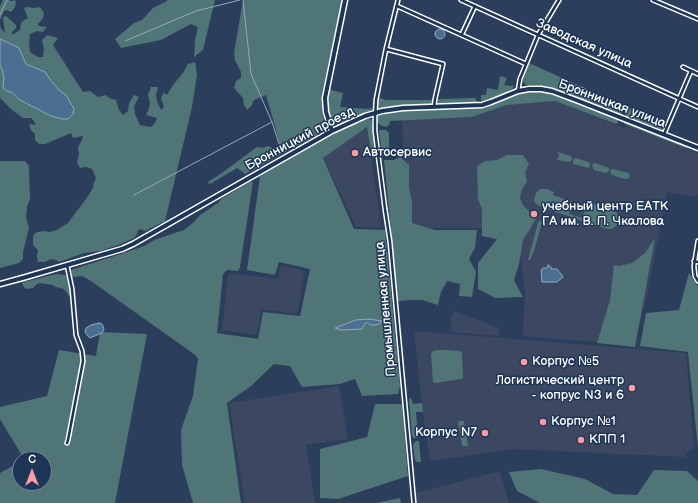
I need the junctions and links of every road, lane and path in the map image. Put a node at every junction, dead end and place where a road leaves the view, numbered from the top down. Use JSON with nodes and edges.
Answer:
{"nodes":[{"id":1,"x":345,"y":0,"type":"edge"},
{"id":2,"x":398,"y":0,"type":"edge"},
{"id":3,"x":462,"y":0,"type":"edge"},
{"id":4,"x":559,"y":0,"type":"edge"},
{"id":5,"x":653,"y":0,"type":"edge"},
{"id":6,"x":397,"y":6,"type":"junction"},
{"id":7,"x":475,"y":6,"type":"junction"},
{"id":8,"x":698,"y":19,"type":"edge"},
{"id":9,"x":462,"y":34,"type":"junction"},
{"id":10,"x":538,"y":35,"type":"junction"},
{"id":11,"x":386,"y":49,"type":"junction"},
{"id":12,"x":526,"y":64,"type":"junction"},
{"id":13,"x":683,"y":67,"type":"dead end"},
{"id":14,"x":691,"y":71,"type":"junction"},
{"id":15,"x":698,"y":74,"type":"edge"},
{"id":16,"x":518,"y":91,"type":"junction"},
{"id":17,"x":679,"y":98,"type":"junction"},
{"id":18,"x":434,"y":107,"type":"junction"},
{"id":19,"x":698,"y":107,"type":"edge"},
{"id":20,"x":375,"y":113,"type":"junction"},
{"id":21,"x":332,"y":131,"type":"junction"},
{"id":22,"x":664,"y":134,"type":"junction"},
{"id":23,"x":698,"y":148,"type":"edge"},
{"id":24,"x":698,"y":241,"type":"edge"},
{"id":25,"x":694,"y":261,"type":"junction"},
{"id":26,"x":698,"y":262,"type":"edge"},
{"id":27,"x":67,"y":265,"type":"junction"},
{"id":28,"x":698,"y":281,"type":"edge"},
{"id":29,"x":0,"y":284,"type":"edge"},
{"id":30,"x":67,"y":443,"type":"dead end"},
{"id":31,"x":414,"y":503,"type":"edge"}],
"edges":[{"from":1,"to":21,"type":"main road"},
{"from":2,"to":6,"type":"street","name":"Промышленная улица"},
{"from":3,"to":7,"type":"street","name":"Заводская улица"},
{"from":4,"to":10,"type":"street"},
{"from":5,"to":8,"type":"street"},
{"from":6,"to":9,"type":"street"},
{"from":6,"to":11,"type":"street","name":"Промышленная улица"},
{"from":7,"to":9,"type":"street"},
{"from":7,"to":10,"type":"street","name":"Заводская улица"},
{"from":9,"to":12,"type":"street"},
{"from":10,"to":12,"type":"street"},
{"from":10,"to":17,"type":"street","name":"Заводская улица"},
{"from":11,"to":18,"type":"street"},
{"from":11,"to":20,"type":"street","name":"Промышленная улица"},
{"from":12,"to":16,"type":"street"},
{"from":13,"to":14,"type":"street"},
{"from":14,"to":15,"type":"street"},
{"from":14,"to":17,"type":"street"},
{"from":16,"to":18,"type":"main road","name":"Бронницкий проезд"},
{"from":16,"to":22,"type":"main road","name":"Бронницкая улица"},
{"from":17,"to":19,"type":"street","name":"Заводская улица"},
{"from":17,"to":22,"type":"street"},
{"from":18,"to":20,"type":"main road","name":"Бронницкий проезд"},
{"from":20,"to":21,"type":"main road","name":"Бронницкий проезд"},
{"from":20,"to":31,"type":"street","name":"Промышленная улица"},
{"from":21,"to":27,"type":"main road","name":"Бронницкий проезд"},
{"from":22,"to":23,"type":"main road","name":"Бронницкая улица"},
{"from":24,"to":25,"type":"street"},
{"from":25,"to":26,"type":"street"},
{"from":25,"to":28,"type":"street"},
{"from":27,"to":29,"type":"main road","name":"Бронницкий проезд"},
{"from":27,"to":30,"type":"street"}]}
